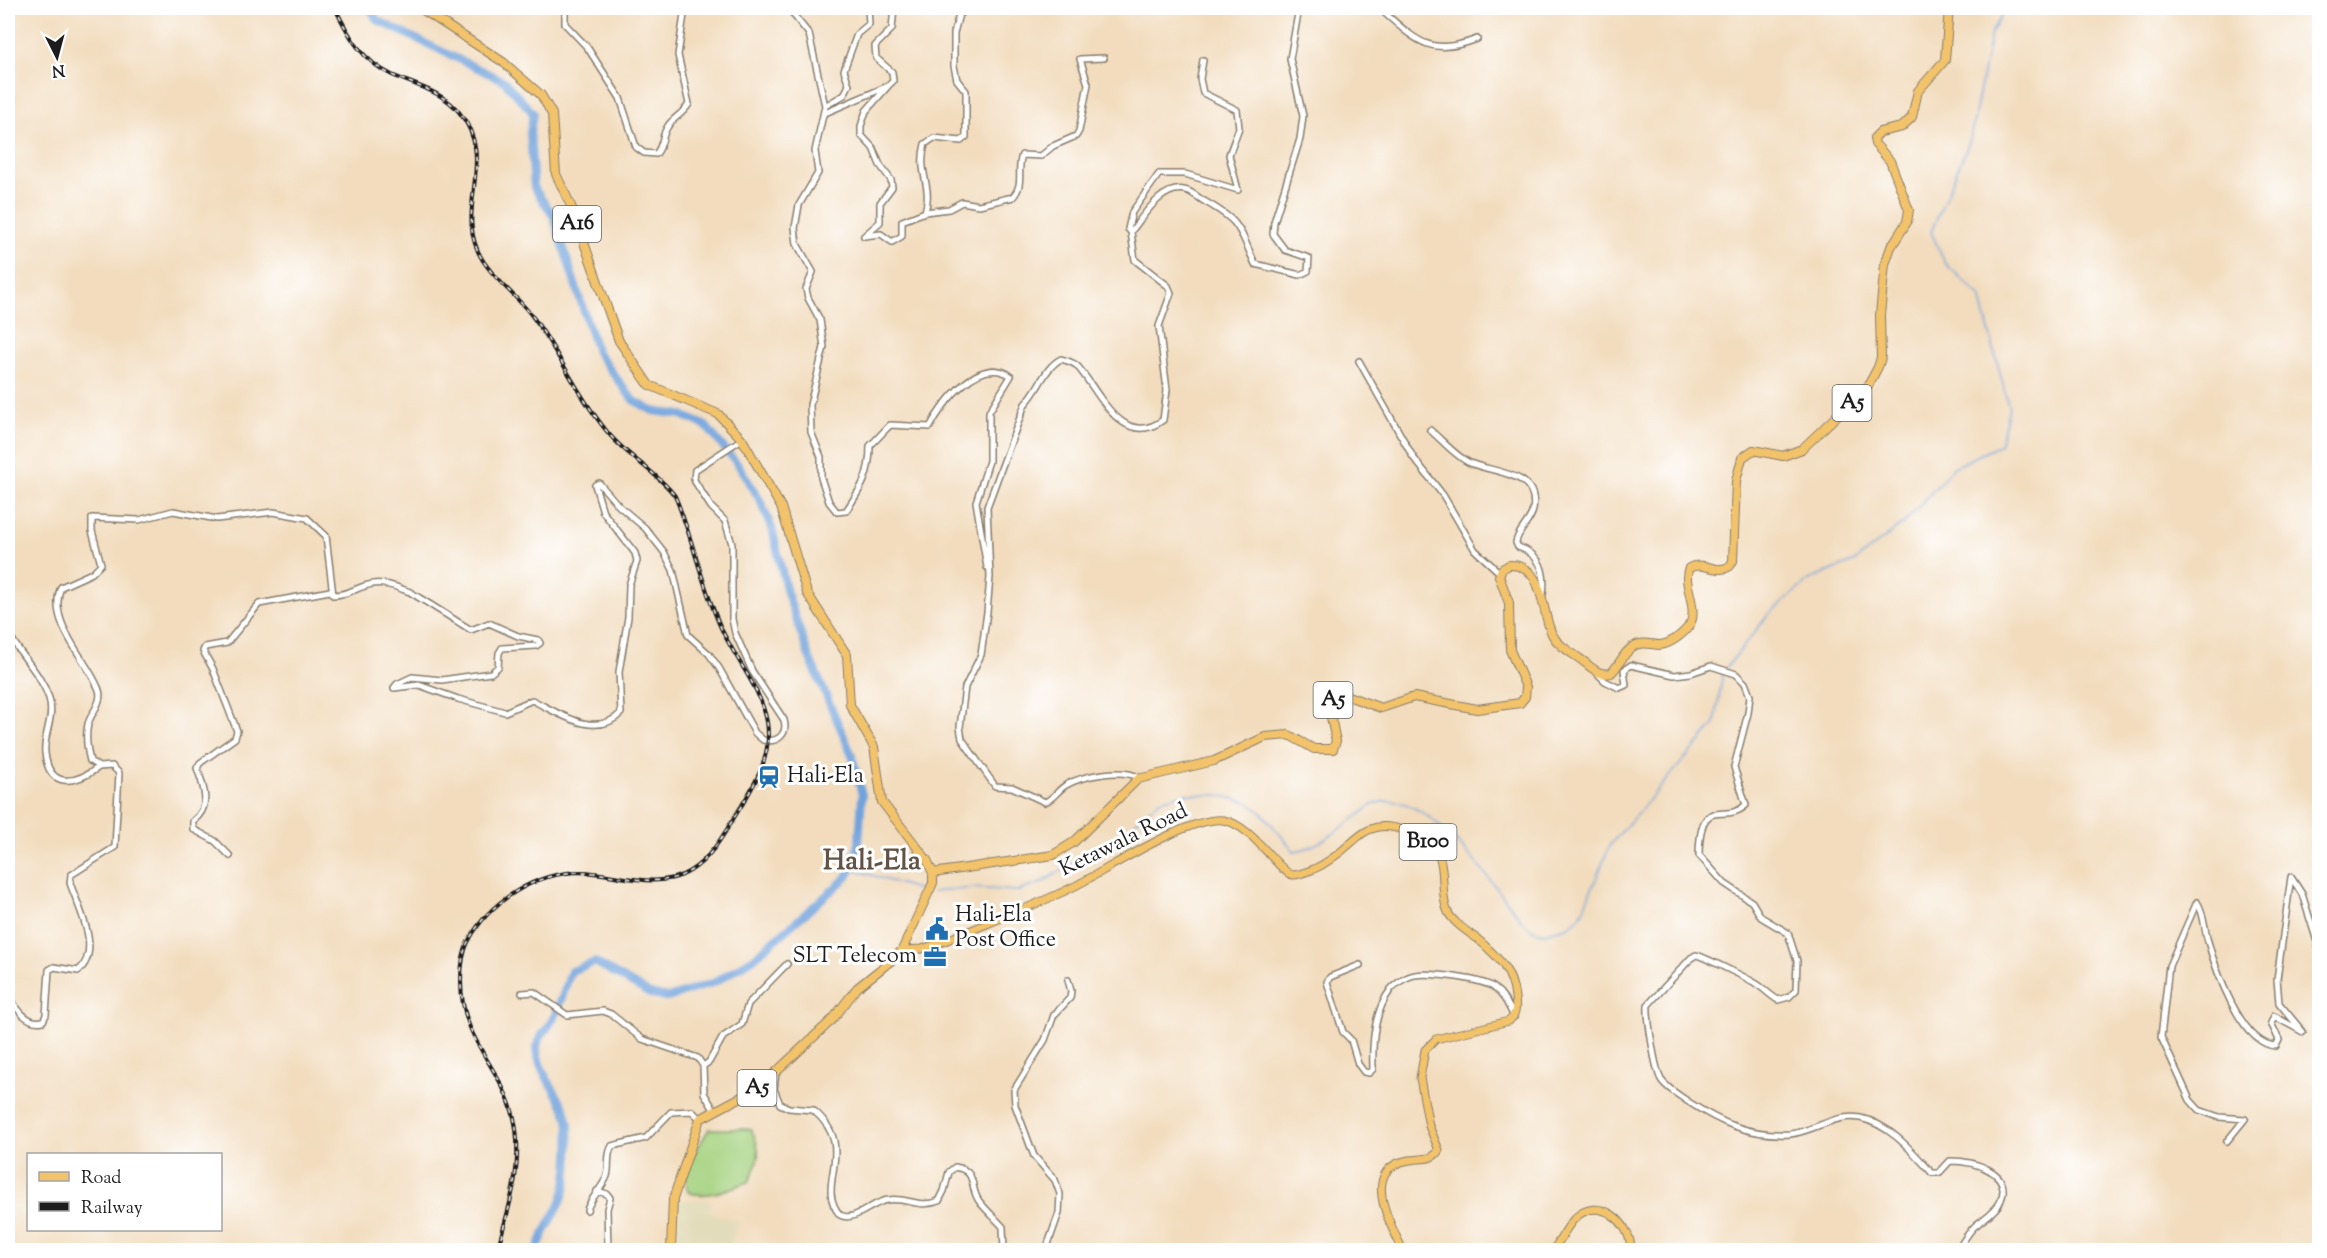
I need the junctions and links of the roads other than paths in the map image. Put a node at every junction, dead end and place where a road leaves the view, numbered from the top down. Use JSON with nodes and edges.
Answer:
{"nodes":[{"id":1,"x":420,"y":8,"type":"edge"},
{"id":2,"x":565,"y":8,"type":"edge"},
{"id":3,"x":685,"y":8,"type":"edge"},
{"id":4,"x":788,"y":8,"type":"edge"},
{"id":5,"x":868,"y":8,"type":"edge"},
{"id":6,"x":894,"y":8,"type":"edge"},
{"id":7,"x":972,"y":8,"type":"edge"},
{"id":8,"x":1299,"y":8,"type":"edge"},
{"id":9,"x":1379,"y":8,"type":"edge"},
{"id":10,"x":1949,"y":8,"type":"edge"},
{"id":11,"x":1477,"y":39,"type":"dead end"},
{"id":12,"x":1104,"y":58,"type":"dead end"},
{"id":13,"x":1203,"y":60,"type":"dead end"},
{"id":14,"x":888,"y":86,"type":"junction"},
{"id":15,"x":825,"y":109,"type":"junction"},
{"id":16,"x":926,"y":212,"type":"junction"},
{"id":17,"x":1131,"y":232,"type":"junction"},
{"id":18,"x":1359,"y":361,"type":"dead end"},
{"id":19,"x":1430,"y":430,"type":"dead end"},
{"id":20,"x":742,"y":439,"type":"junction"},
{"id":21,"x":1500,"y":573,"type":"junction"},
{"id":22,"x":990,"y":577,"type":"junction"},
{"id":23,"x":330,"y":591,"type":"junction"},
{"id":24,"x":1543,"y":594,"type":"junction"},
{"id":25,"x":8,"y":632,"type":"edge"},
{"id":26,"x":1595,"y":671,"type":"junction"},
{"id":27,"x":99,"y":767,"type":"junction"},
{"id":28,"x":1140,"y":778,"type":"junction"},
{"id":29,"x":231,"y":856,"type":"dead end"},
{"id":30,"x":933,"y":873,"type":"junction"},
{"id":31,"x":902,"y":950,"type":"junction"},
{"id":32,"x":2319,"y":951,"type":"edge"},
{"id":33,"x":786,"y":964,"type":"dead end"},
{"id":34,"x":1360,"y":965,"type":"dead end"},
{"id":35,"x":1068,"y":980,"type":"dead end"},
{"id":36,"x":522,"y":993,"type":"dead end"},
{"id":37,"x":8,"y":995,"type":"edge"},
{"id":38,"x":1514,"y":1017,"type":"junction"},
{"id":39,"x":703,"y":1066,"type":"junction"},
{"id":40,"x":776,"y":1072,"type":"junction"},
{"id":41,"x":714,"y":1110,"type":"junction"},
{"id":42,"x":700,"y":1119,"type":"junction"},
{"id":43,"x":2227,"y":1141,"type":"dead end"},
{"id":44,"x":597,"y":1191,"type":"junction"},
{"id":45,"x":587,"y":1210,"type":"dead end"},
{"id":46,"x":608,"y":1251,"type":"edge"},
{"id":47,"x":671,"y":1251,"type":"edge"},
{"id":48,"x":1004,"y":1251,"type":"edge"},
{"id":49,"x":1046,"y":1251,"type":"edge"},
{"id":50,"x":1402,"y":1251,"type":"edge"},
{"id":51,"x":1553,"y":1251,"type":"edge"},
{"id":52,"x":1631,"y":1251,"type":"edge"},
{"id":53,"x":1958,"y":1251,"type":"edge"}],
"edges":[{"from":1,"to":20,"type":"highway","number":"A16"},
{"from":2,"to":3,"type":"street"},
{"from":4,"to":15,"type":"street"},
{"from":5,"to":15,"type":"street"},
{"from":6,"to":14,"type":"street"},
{"from":7,"to":16,"type":"street"},
{"from":8,"to":17,"type":"street"},
{"from":9,"to":11,"type":"street"},
{"from":10,"to":26,"type":"highway","number":"A5"},
{"from":12,"to":16,"type":"street"},
{"from":13,"to":17,"type":"street"},
{"from":14,"to":15,"type":"street"},
{"from":14,"to":16,"type":"street"},
{"from":15,"to":22,"type":"street"},
{"from":17,"to":22,"type":"street"},
{"from":18,"to":21,"type":"street"},
{"from":19,"to":24,"type":"street"},
{"from":20,"to":23,"type":"street"},
{"from":20,"to":30,"type":"highway","number":"A16"},
{"from":21,"to":24,"type":"highway"},
{"from":21,"to":28,"type":"highway","number":"A5"},
{"from":22,"to":28,"type":"street"},
{"from":23,"to":27,"type":"street"},
{"from":23,"to":29,"type":"street"},
{"from":24,"to":26,"type":"highway"},
{"from":25,"to":27,"type":"street"},
{"from":26,"to":53,"type":"street"},
{"from":27,"to":37,"type":"street"},
{"from":28,"to":30,"type":"highway"},
{"from":30,"to":31,"type":"highway","number":"A5"},
{"from":31,"to":38,"type":"main road","name":"Ketawala Road","number":"B100"},
{"from":31,"to":40,"type":"highway","number":"A5"},
{"from":32,"to":43,"type":"street"},
{"from":33,"to":39,"type":"street"},
{"from":34,"to":38,"type":"street"},
{"from":35,"to":49,"type":"street"},
{"from":36,"to":39,"type":"street"},
{"from":38,"to":50,"type":"main road"},
{"from":39,"to":41,"type":"street"},
{"from":40,"to":41,"type":"highway","number":"A5"},
{"from":40,"to":48,"type":"street"},
{"from":41,"to":42,"type":"highway","number":"A5"},
{"from":42,"to":44,"type":"street"},
{"from":42,"to":47,"type":"highway"},
{"from":44,"to":45,"type":"street"},
{"from":44,"to":46,"type":"street"},
{"from":51,"to":52,"type":"main road"}]}
